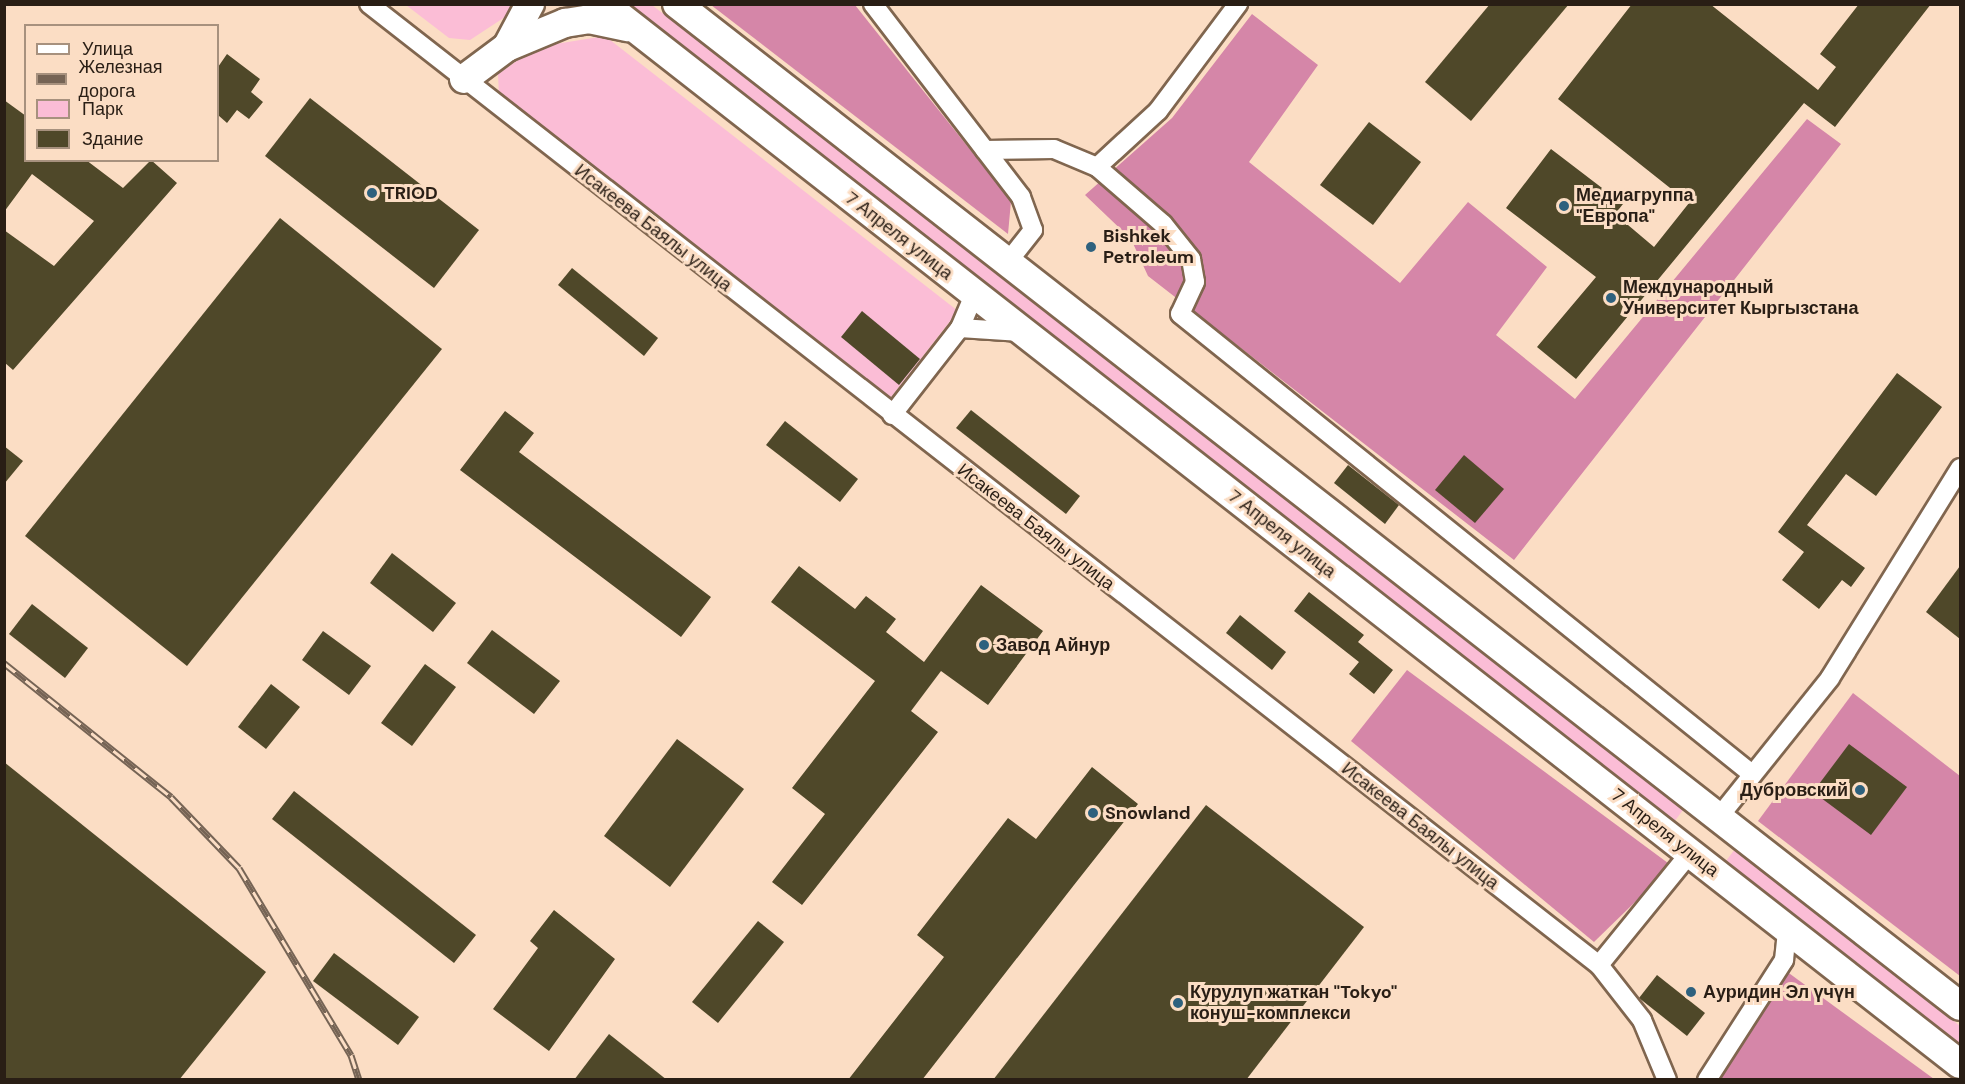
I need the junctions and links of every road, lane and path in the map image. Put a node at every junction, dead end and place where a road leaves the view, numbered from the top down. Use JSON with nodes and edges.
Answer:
{"nodes":[{"id":1,"x":369,"y":4,"type":"edge"},
{"id":2,"x":530,"y":4,"type":"edge"},
{"id":3,"x":604,"y":4,"type":"edge"},
{"id":4,"x":677,"y":4,"type":"edge"},
{"id":5,"x":873,"y":4,"type":"edge"},
{"id":6,"x":1238,"y":4,"type":"edge"},
{"id":7,"x":634,"y":28,"type":"junction"},
{"id":8,"x":507,"y":47,"type":"junction"},
{"id":9,"x":464,"y":79,"type":"junction"},
{"id":10,"x":985,"y":150,"type":"junction"},
{"id":11,"x":1097,"y":167,"type":"junction"},
{"id":12,"x":1006,"y":263,"type":"junction"},
{"id":13,"x":974,"y":295,"type":"junction"},
{"id":14,"x":960,"y":328,"type":"junction"},
{"id":15,"x":1023,"y":332,"type":"junction"},
{"id":16,"x":892,"y":415,"type":"junction"},
{"id":17,"x":1960,"y":468,"type":"edge"},
{"id":18,"x":1752,"y":774,"type":"junction"},
{"id":19,"x":1718,"y":818,"type":"junction"},
{"id":20,"x":1690,"y":853,"type":"junction"},
{"id":21,"x":1787,"y":928,"type":"junction"},
{"id":22,"x":1599,"y":965,"type":"junction"},
{"id":23,"x":1960,"y":1006,"type":"edge"},
{"id":24,"x":1960,"y":1064,"type":"edge"},
{"id":25,"x":1667,"y":1080,"type":"edge"},
{"id":26,"x":1707,"y":1080,"type":"edge"}],
"edges":[{"from":1,"to":9,"type":"street","name":"Исакеева Баялы улица"},
{"from":2,"to":8,"type":"main road"},
{"from":3,"to":7,"type":"main road","name":"7 Апреля улица"},
{"from":4,"to":12,"type":"main road"},
{"from":5,"to":10,"type":"street"},
{"from":6,"to":11,"type":"street"},
{"from":7,"to":8,"type":"main road"},
{"from":7,"to":13,"type":"main road","name":"7 Апреля улица"},
{"from":8,"to":9,"type":"main road"},
{"from":9,"to":16,"type":"street","name":"Исакеева Баялы улица"},
{"from":10,"to":11,"type":"street"},
{"from":10,"to":12,"type":"street"},
{"from":11,"to":18,"type":"street"},
{"from":12,"to":19,"type":"main road"},
{"from":13,"to":14,"type":"street"},
{"from":13,"to":15,"type":"main road","name":"7 Апреля улица"},
{"from":14,"to":15,"type":"street"},
{"from":14,"to":16,"type":"street"},
{"from":15,"to":20,"type":"main road","name":"7 Апреля улица"},
{"from":16,"to":22,"type":"street","name":"Исакеева Баялы улица"},
{"from":17,"to":18,"type":"street"},
{"from":18,"to":19,"type":"street"},
{"from":19,"to":20,"type":"main road"},
{"from":19,"to":23,"type":"main road"},
{"from":20,"to":21,"type":"main road","name":"7 Апреля улица"},
{"from":20,"to":22,"type":"street"},
{"from":21,"to":24,"type":"main road","name":"7 Апреля улица"},
{"from":21,"to":26,"type":"street"},
{"from":22,"to":25,"type":"street","name":"Исакеева Баялы улица"}]}
